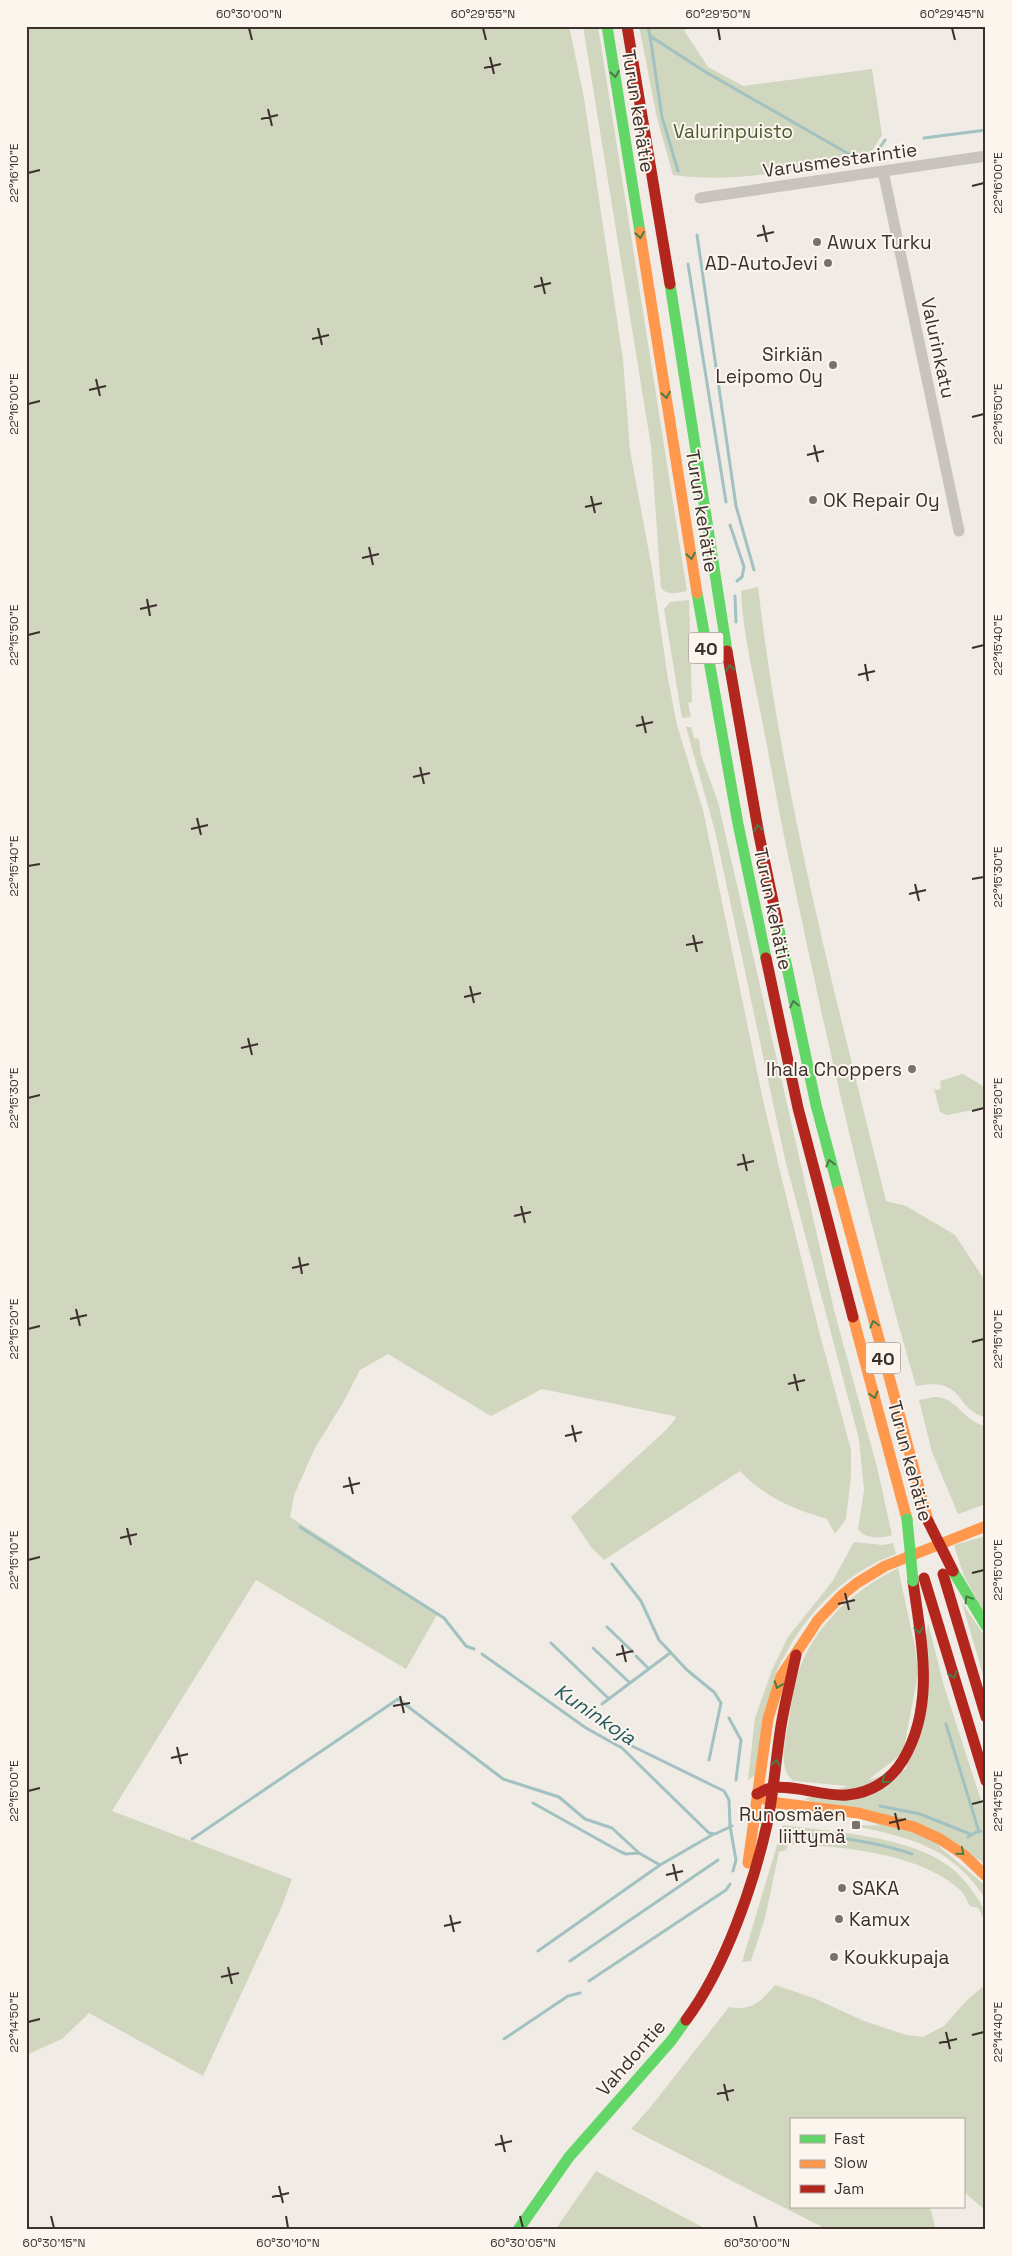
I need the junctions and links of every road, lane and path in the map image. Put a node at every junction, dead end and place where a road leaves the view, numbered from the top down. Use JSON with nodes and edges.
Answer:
{"nodes":[{"id":1,"x":607,"y":26,"type":"edge"},
{"id":2,"x":627,"y":26,"type":"edge"},
{"id":3,"x":986,"y":156,"type":"edge"},
{"id":4,"x":883,"y":171,"type":"junction"},
{"id":5,"x":700,"y":198,"type":"dead end"},
{"id":6,"x":959,"y":531,"type":"dead end"},
{"id":7,"x":982,"y":1529,"type":"edge"},
{"id":8,"x":948,"y":1573,"type":"junction"},
{"id":9,"x":918,"y":1580,"type":"junction"},
{"id":10,"x":986,"y":1626,"type":"edge"},
{"id":11,"x":796,"y":1655,"type":"junction"},
{"id":12,"x":986,"y":1717,"type":"edge"},
{"id":13,"x":986,"y":1782,"type":"edge"},
{"id":14,"x":773,"y":1787,"type":"junction"},
{"id":15,"x":757,"y":1794,"type":"junction"},
{"id":16,"x":770,"y":1802,"type":"junction"},
{"id":17,"x":986,"y":1876,"type":"edge"},
{"id":18,"x":744,"y":1895,"type":"junction"},
{"id":19,"x":518,"y":2230,"type":"edge"}],
"edges":[{"from":1,"to":9,"type":"main road","name":"Turun kehätie","number":"40","one_way":true,"bridge":true},
{"from":8,"to":2,"type":"main road","name":"Turun kehätie","number":"40","one_way":true,"bridge":true},
{"from":3,"to":4,"type":"street","name":"Varusmestarintie"},
{"from":4,"to":5,"type":"street","name":"Varusmestarintie"},
{"from":4,"to":6,"type":"street","name":"Valurinkatu"},
{"from":7,"to":11,"type":"main road","name":"Vahdontie"},
{"from":10,"to":8,"type":"main road","one_way":true},
{"from":8,"to":12,"type":"main road"},
{"from":9,"to":13,"type":"main road","one_way":true},
{"from":9,"to":14,"type":"main road","one_way":true},
{"from":14,"to":11,"type":"main road","name":"Vahdontie","one_way":true},
{"from":11,"to":15,"type":"main road","name":"Vahdontie","one_way":true},
{"from":14,"to":15,"type":"main road"},
{"from":14,"to":16,"type":"main road","name":"Vahdontie"},
{"from":15,"to":16,"type":"main road"},
{"from":15,"to":18,"type":"main road","name":"Vahdontie"},
{"from":16,"to":17,"type":"main road","one_way":true},
{"from":16,"to":18,"type":"main road","name":"Vahdontie"},
{"from":18,"to":19,"type":"main road","name":"Vahdontie"}]}
